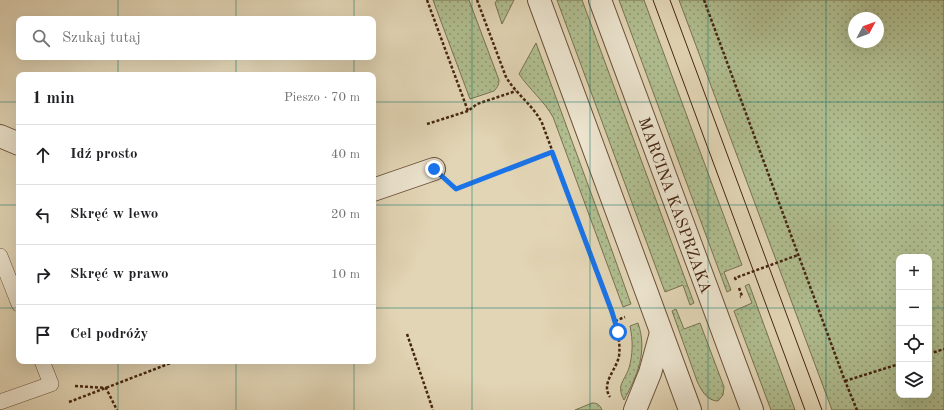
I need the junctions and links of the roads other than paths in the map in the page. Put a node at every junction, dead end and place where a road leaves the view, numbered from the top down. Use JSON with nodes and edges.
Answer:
{"nodes":[{"id":1,"x":539,"y":0,"type":"edge"},
{"id":2,"x":600,"y":0,"type":"edge"},
{"id":3,"x":0,"y":136,"type":"edge"},
{"id":4,"x":16,"y":143,"type":"edge"},
{"id":5,"x":434,"y":169,"type":"road end"},
{"id":6,"x":376,"y":189,"type":"edge"},
{"id":7,"x":0,"y":256,"type":"edge"},
{"id":8,"x":16,"y":296,"type":"edge"},
{"id":9,"x":661,"y":333,"type":"junction"},
{"id":10,"x":43,"y":364,"type":"edge"},
{"id":11,"x":0,"y":402,"type":"edge"},
{"id":12,"x":635,"y":410,"type":"edge"},
{"id":13,"x":690,"y":410,"type":"edge"},
{"id":14,"x":752,"y":410,"type":"edge"}],
"edges":[{"from":1,"to":9,"type":"street"},
{"from":2,"to":14,"type":"street","name":"MARCINA KASPRZAKA"},
{"from":3,"to":4,"type":"street"},
{"from":5,"to":6,"type":"street"},
{"from":7,"to":8,"type":"lane"},
{"from":9,"to":12,"type":"street"},
{"from":9,"to":13,"type":"street"},
{"from":10,"to":11,"type":"lane"}]}
